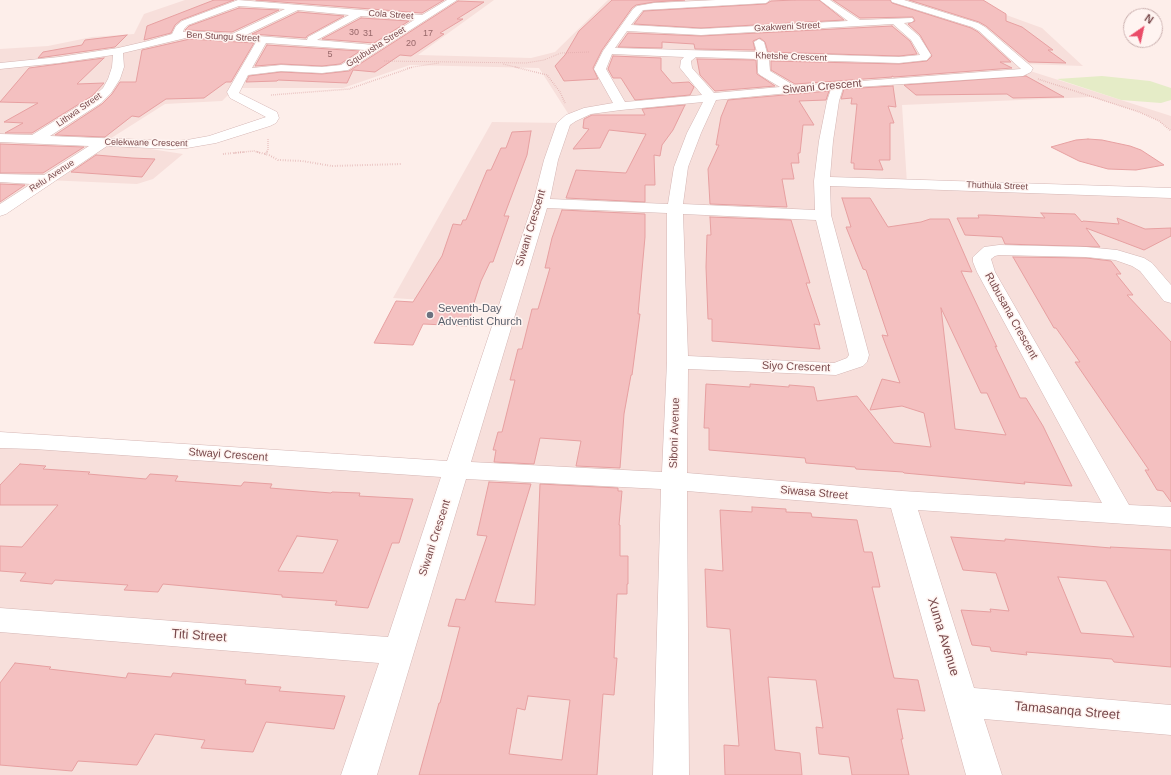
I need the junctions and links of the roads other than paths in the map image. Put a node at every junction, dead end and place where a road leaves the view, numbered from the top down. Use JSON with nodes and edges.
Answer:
{"nodes":[{"id":1,"x":314,"y":0,"type":"edge"},
{"id":2,"x":454,"y":0,"type":"edge"},
{"id":3,"x":824,"y":0,"type":"edge"},
{"id":4,"x":895,"y":0,"type":"edge"},
{"id":5,"x":242,"y":1,"type":"edge"},
{"id":6,"x":754,"y":1,"type":"edge"},
{"id":7,"x":689,"y":4,"type":"junction"},
{"id":8,"x":766,"y":4,"type":"edge"},
{"id":9,"x":298,"y":7,"type":"junction"},
{"id":10,"x":698,"y":12,"type":"dead end"},
{"id":11,"x":359,"y":13,"type":"junction"},
{"id":12,"x":781,"y":17,"type":"dead end"},
{"id":13,"x":952,"y":17,"type":"junction"},
{"id":14,"x":424,"y":18,"type":"junction"},
{"id":15,"x":896,"y":21,"type":"junction"},
{"id":16,"x":858,"y":23,"type":"junction"},
{"id":17,"x":801,"y":26,"type":"junction"},
{"id":18,"x":623,"y":28,"type":"junction"},
{"id":19,"x":756,"y":29,"type":"junction"},
{"id":20,"x":177,"y":36,"type":"junction"},
{"id":21,"x":234,"y":37,"type":"junction"},
{"id":22,"x":263,"y":39,"type":"junction"},
{"id":23,"x":312,"y":39,"type":"dead end"},
{"id":24,"x":376,"y":48,"type":"junction"},
{"id":25,"x":118,"y":50,"type":"junction"},
{"id":26,"x":608,"y":51,"type":"junction"},
{"id":27,"x":693,"y":54,"type":"junction"},
{"id":28,"x":762,"y":56,"type":"junction"},
{"id":29,"x":1,"y":68,"type":"edge"},
{"id":30,"x":244,"y":72,"type":"junction"},
{"id":31,"x":838,"y":85,"type":"junction"},
{"id":32,"x":794,"y":90,"type":"junction"},
{"id":33,"x":711,"y":98,"type":"junction"},
{"id":34,"x":621,"y":106,"type":"junction"},
{"id":35,"x":0,"y":138,"type":"edge"},
{"id":36,"x":34,"y":140,"type":"junction"},
{"id":37,"x":104,"y":142,"type":"junction"},
{"id":38,"x":0,"y":178,"type":"edge"},
{"id":39,"x":46,"y":180,"type":"junction"},
{"id":40,"x":822,"y":181,"type":"junction"},
{"id":41,"x":1171,"y":193,"type":"edge"},
{"id":42,"x":541,"y":203,"type":"junction"},
{"id":43,"x":675,"y":208,"type":"junction"},
{"id":44,"x":0,"y":211,"type":"edge"},
{"id":45,"x":823,"y":215,"type":"junction"},
{"id":46,"x":1171,"y":297,"type":"edge"},
{"id":47,"x":678,"y":362,"type":"junction"},
{"id":48,"x":0,"y":440,"type":"edge"},
{"id":49,"x":457,"y":470,"type":"junction"},
{"id":50,"x":674,"y":481,"type":"junction"},
{"id":51,"x":902,"y":500,"type":"junction"},
{"id":52,"x":1121,"y":514,"type":"junction"},
{"id":53,"x":1171,"y":517,"type":"edge"},
{"id":54,"x":0,"y":620,"type":"edge"},
{"id":55,"x":399,"y":651,"type":"junction"},
{"id":56,"x":963,"y":702,"type":"junction"},
{"id":57,"x":1171,"y":720,"type":"edge"},
{"id":58,"x":360,"y":775,"type":"edge"},
{"id":59,"x":671,"y":775,"type":"edge"},
{"id":60,"x":984,"y":775,"type":"edge"}],
"edges":[{"from":1,"to":9,"type":"street"},
{"from":2,"to":14,"type":"street","name":"Gqubusha Street"},
{"from":3,"to":16,"type":"street"},
{"from":4,"to":13,"type":"street"},
{"from":5,"to":9,"type":"street","name":"Cola Street"},
{"from":5,"to":20,"type":"street"},
{"from":6,"to":7,"type":"street"},
{"from":6,"to":8,"type":"street"},
{"from":7,"to":10,"type":"street"},
{"from":7,"to":18,"type":"street"},
{"from":9,"to":11,"type":"street","name":"Cola Street"},
{"from":9,"to":21,"type":"street"},
{"from":11,"to":14,"type":"street","name":"Cola Street"},
{"from":11,"to":23,"type":"street","name":"Cola Street"},
{"from":12,"to":17,"type":"street"},
{"from":13,"to":15,"type":"street","name":"Gxakweni Street"},
{"from":13,"to":31,"type":"street","name":"Siwani Crescent"},
{"from":14,"to":24,"type":"street","name":"Gqubusha Street"},
{"from":15,"to":16,"type":"street","name":"Gxakweni Street"},
{"from":15,"to":28,"type":"street","name":"Khetshe Crescent"},
{"from":16,"to":17,"type":"street","name":"Gxakweni Street"},
{"from":17,"to":19,"type":"street","name":"Gxakweni Street"},
{"from":18,"to":19,"type":"street","name":"Gxakweni Street"},
{"from":18,"to":26,"type":"street"},
{"from":19,"to":28,"type":"street"},
{"from":20,"to":21,"type":"street","name":"Ben Stungu Street"},
{"from":20,"to":25,"type":"street","name":"Ben Stungu Street"},
{"from":21,"to":22,"type":"street","name":"Ben Stungu Street"},
{"from":22,"to":24,"type":"street","name":"Ben Stungu Street"},
{"from":22,"to":30,"type":"street","name":"Celekwane Crescent"},
{"from":24,"to":30,"type":"street","name":"Gqubusha Street"},
{"from":25,"to":29,"type":"street","name":"Ben Stungu Street"},
{"from":25,"to":36,"type":"street","name":"Lithwa Street"},
{"from":26,"to":27,"type":"street","name":"Khetshe Crescent"},
{"from":26,"to":34,"type":"street"},
{"from":27,"to":28,"type":"street","name":"Khetshe Crescent"},
{"from":27,"to":33,"type":"street"},
{"from":28,"to":32,"type":"street"},
{"from":30,"to":37,"type":"street","name":"Celekwane Crescent"},
{"from":31,"to":32,"type":"street","name":"Siwani Crescent"},
{"from":31,"to":40,"type":"street","name":"Siyo Crescent"},
{"from":32,"to":33,"type":"street","name":"Siwani Crescent"},
{"from":33,"to":34,"type":"street","name":"Siwani Crescent"},
{"from":33,"to":43,"type":"street","name":"Siboni Avenue"},
{"from":34,"to":42,"type":"street","name":"Siwani Crescent"},
{"from":35,"to":36,"type":"street","name":"Celekwane Crescent"},
{"from":36,"to":37,"type":"street","name":"Celekwane Crescent"},
{"from":37,"to":39,"type":"street","name":"Relu Avenue"},
{"from":38,"to":39,"type":"street"},
{"from":39,"to":44,"type":"street","name":"Relu Avenue"},
{"from":40,"to":41,"type":"street","name":"Thuthula Street"},
{"from":40,"to":45,"type":"street","name":"Siyo Crescent"},
{"from":42,"to":43,"type":"street"},
{"from":42,"to":49,"type":"street","name":"Siwani Crescent"},
{"from":43,"to":45,"type":"street"},
{"from":43,"to":47,"type":"street","name":"Siboni Avenue"},
{"from":45,"to":47,"type":"street","name":"Siyo Crescent"},
{"from":46,"to":52,"type":"street","name":"Rubusana Crescent"},
{"from":47,"to":50,"type":"street","name":"Siboni Avenue"},
{"from":48,"to":49,"type":"street","name":"Stwayi Crescent"},
{"from":49,"to":50,"type":"street","name":"Siwasa Street"},
{"from":49,"to":55,"type":"street","name":"Siwani Crescent"},
{"from":50,"to":51,"type":"street","name":"Siwasa Street"},
{"from":50,"to":59,"type":"street","name":"Siboni Avenue"},
{"from":51,"to":52,"type":"street","name":"Siwasa Street"},
{"from":51,"to":56,"type":"street","name":"Xuma Avenue"},
{"from":52,"to":53,"type":"street","name":"Siwasa Street"},
{"from":54,"to":55,"type":"street","name":"Titi Street"},
{"from":55,"to":58,"type":"street","name":"Siwani Crescent"},
{"from":56,"to":57,"type":"street","name":"Tamasanqa Street"},
{"from":56,"to":60,"type":"street","name":"Xuma Avenue"}]}
